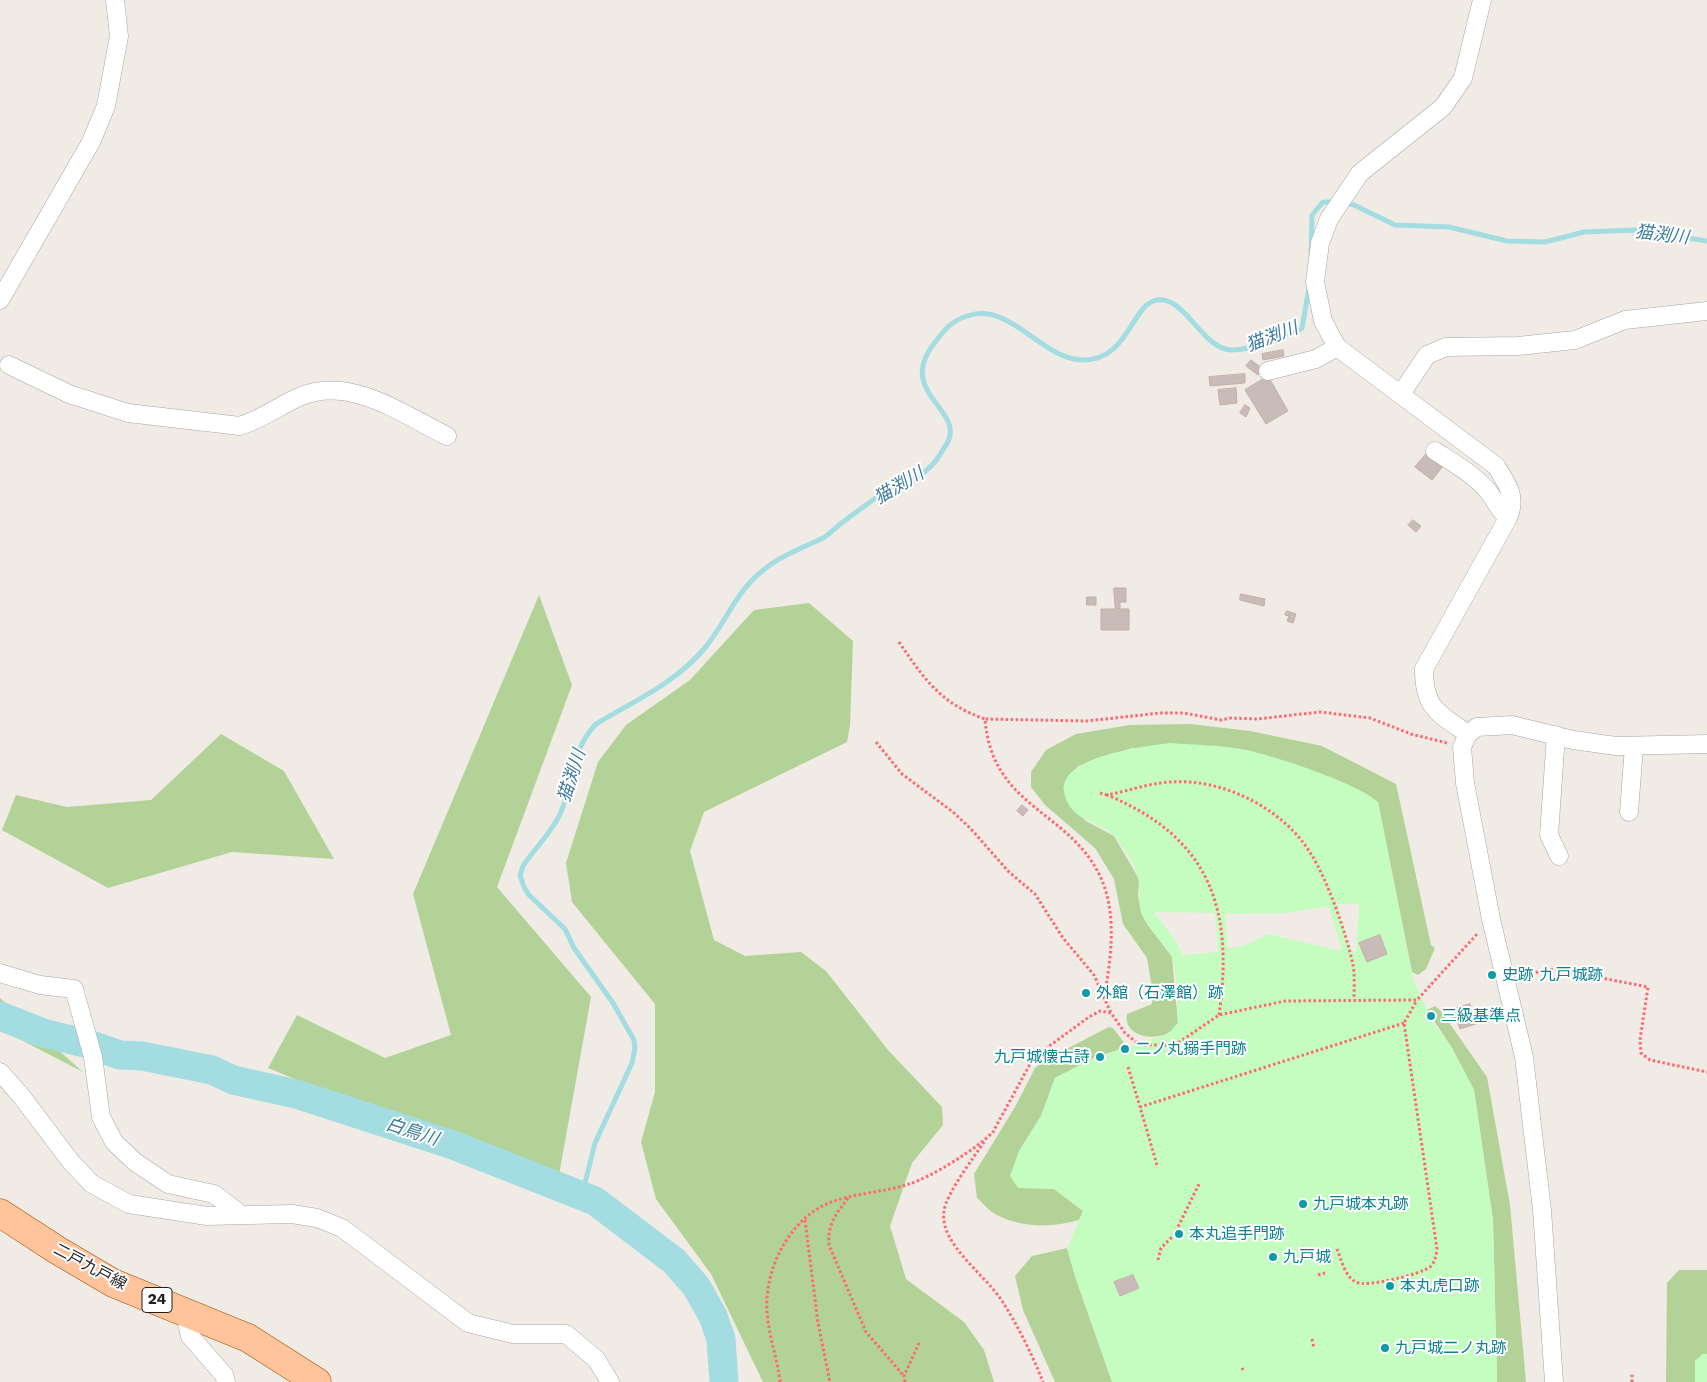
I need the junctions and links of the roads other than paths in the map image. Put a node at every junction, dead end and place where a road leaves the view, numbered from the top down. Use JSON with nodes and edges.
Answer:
{"nodes":[{"id":1,"x":115,"y":0,"type":"edge"},
{"id":2,"x":1482,"y":0,"type":"edge"},
{"id":3,"x":0,"y":300,"type":"edge"},
{"id":4,"x":1707,"y":311,"type":"edge"},
{"id":5,"x":1337,"y":347,"type":"junction"},
{"id":6,"x":3,"y":368,"type":"edge"},
{"id":7,"x":1268,"y":371,"type":"dead end"},
{"id":8,"x":1401,"y":394,"type":"junction"},
{"id":9,"x":447,"y":436,"type":"dead end"},
{"id":10,"x":1435,"y":451,"type":"dead end"},
{"id":11,"x":1508,"y":518,"type":"junction"},
{"id":12,"x":1556,"y":735,"type":"junction"},
{"id":13,"x":1465,"y":740,"type":"junction"},
{"id":14,"x":1707,"y":744,"type":"edge"},
{"id":15,"x":1634,"y":746,"type":"junction"},
{"id":16,"x":1629,"y":812,"type":"dead end"},
{"id":17,"x":1559,"y":856,"type":"dead end"},
{"id":18,"x":0,"y":973,"type":"edge"},
{"id":19,"x":0,"y":1072,"type":"edge"},
{"id":20,"x":0,"y":1213,"type":"edge"},
{"id":21,"x":240,"y":1214,"type":"junction"},
{"id":22,"x":184,"y":1310,"type":"junction"},
{"id":23,"x":226,"y":1382,"type":"edge"},
{"id":24,"x":317,"y":1382,"type":"edge"},
{"id":25,"x":610,"y":1382,"type":"edge"},
{"id":26,"x":1554,"y":1382,"type":"edge"}],
"edges":[{"from":1,"to":3,"type":"street"},
{"from":2,"to":5,"type":"street"},
{"from":4,"to":8,"type":"street"},
{"from":5,"to":7,"type":"street"},
{"from":5,"to":8,"type":"street"},
{"from":6,"to":9,"type":"street"},
{"from":8,"to":11,"type":"street"},
{"from":10,"to":11,"type":"street"},
{"from":11,"to":13,"type":"street"},
{"from":12,"to":13,"type":"street"},
{"from":12,"to":15,"type":"street"},
{"from":12,"to":17,"type":"street"},
{"from":13,"to":26,"type":"street"},
{"from":14,"to":15,"type":"street"},
{"from":15,"to":16,"type":"street"},
{"from":18,"to":21,"type":"street"},
{"from":19,"to":21,"type":"street"},
{"from":20,"to":22,"type":"main road","name":"二戸九戸線","number":"24"},
{"from":21,"to":25,"type":"street"},
{"from":22,"to":23,"type":"street"},
{"from":22,"to":24,"type":"main road","name":"二戸九戸線","number":"24"}]}
